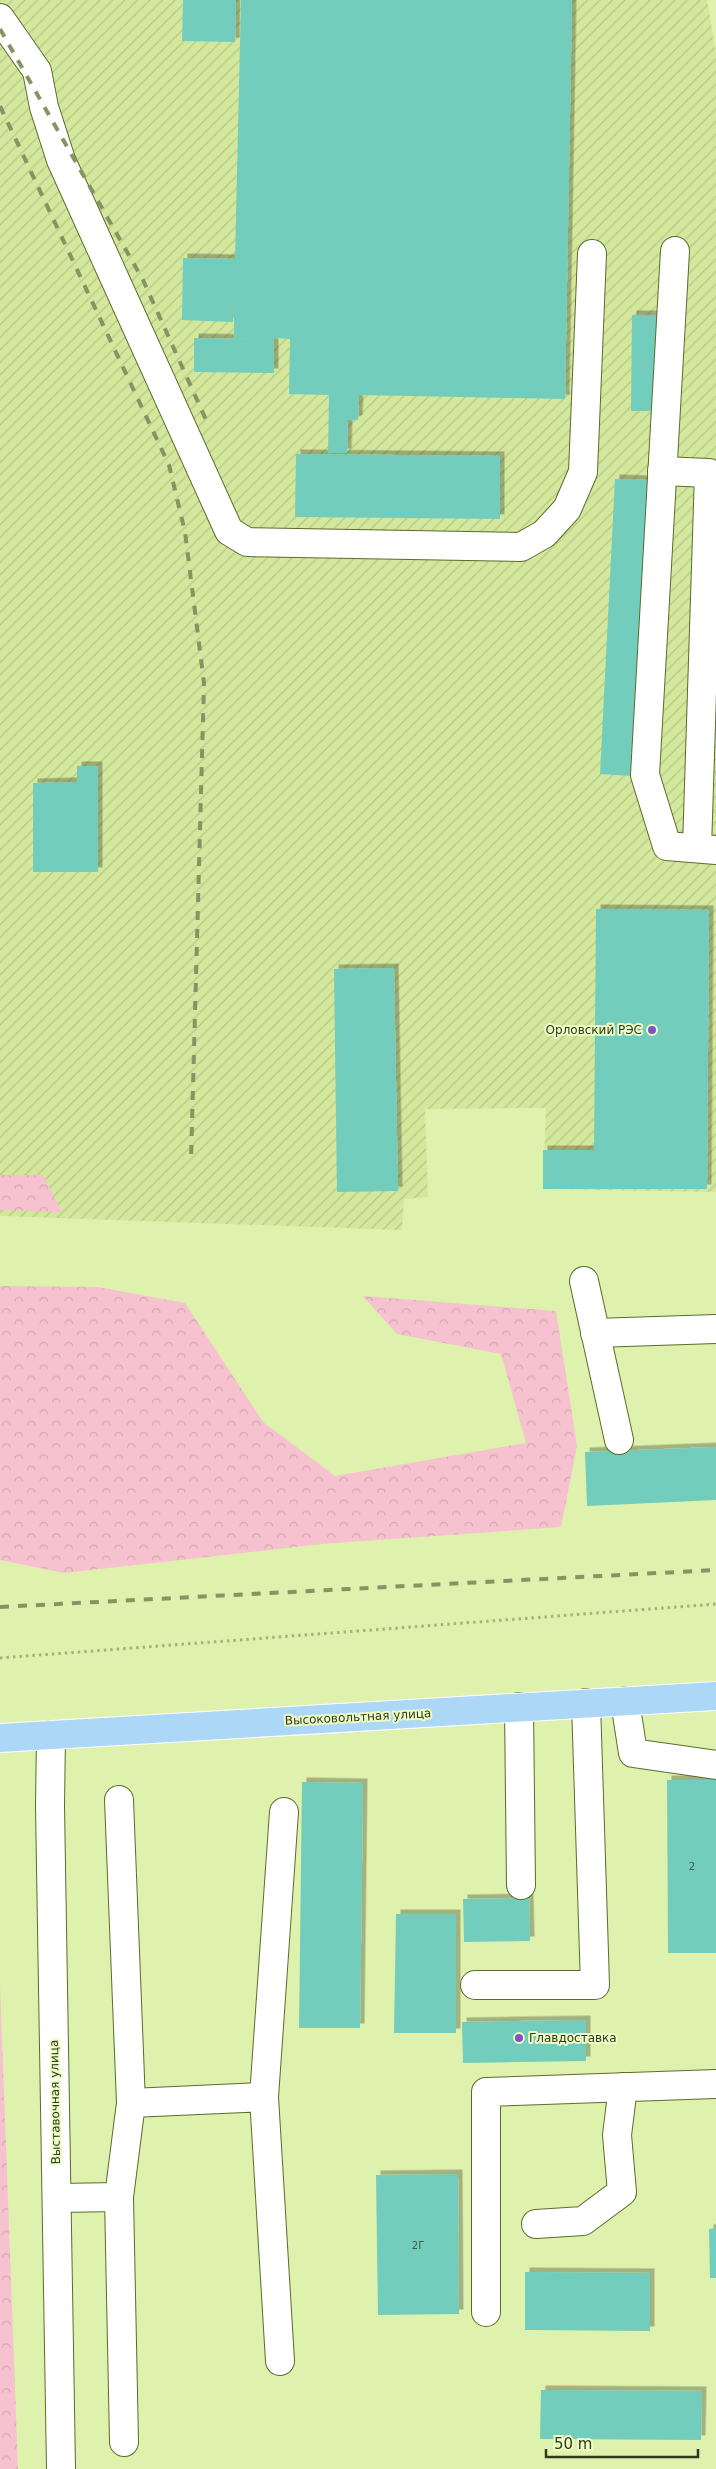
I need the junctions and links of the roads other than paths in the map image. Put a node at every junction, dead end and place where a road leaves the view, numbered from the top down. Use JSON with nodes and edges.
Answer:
{"nodes":[{"id":1,"x":0,"y":18,"type":"edge"},
{"id":2,"x":675,"y":251,"type":"dead end"},
{"id":3,"x":592,"y":254,"type":"dead end"},
{"id":4,"x":662,"y":471,"type":"junction"},
{"id":5,"x":706,"y":849,"type":"edge"},
{"id":6,"x":584,"y":1281,"type":"dead end"},
{"id":7,"x":716,"y":1329,"type":"edge"},
{"id":8,"x":595,"y":1333,"type":"junction"},
{"id":9,"x":619,"y":1440,"type":"dead end"},
{"id":10,"x":716,"y":1696,"type":"edge"},
{"id":11,"x":625,"y":1701,"type":"junction"},
{"id":12,"x":586,"y":1703,"type":"junction"},
{"id":13,"x":519,"y":1707,"type":"junction"},
{"id":14,"x":51,"y":1735,"type":"junction"},
{"id":15,"x":0,"y":1738,"type":"edge"},
{"id":16,"x":716,"y":1765,"type":"edge"},
{"id":17,"x":119,"y":1800,"type":"dead end"},
{"id":18,"x":284,"y":1812,"type":"dead end"},
{"id":19,"x":521,"y":1885,"type":"dead end"},
{"id":20,"x":475,"y":1986,"type":"dead end"},
{"id":21,"x":716,"y":2084,"type":"edge"},
{"id":22,"x":623,"y":2087,"type":"junction"},
{"id":23,"x":264,"y":2097,"type":"junction"},
{"id":24,"x":131,"y":2103,"type":"junction"},
{"id":25,"x":57,"y":2198,"type":"junction"},
{"id":26,"x":119,"y":2198,"type":"junction"},
{"id":27,"x":536,"y":2224,"type":"dead end"},
{"id":28,"x":486,"y":2312,"type":"dead end"},
{"id":29,"x":280,"y":2361,"type":"dead end"},
{"id":30,"x":124,"y":2442,"type":"dead end"},
{"id":31,"x":61,"y":2469,"type":"edge"}],
"edges":[{"from":1,"to":3,"type":"street"},
{"from":2,"to":4,"type":"street"},
{"from":4,"to":5,"type":"street"},
{"from":4,"to":5,"type":"street"},
{"from":6,"to":8,"type":"street"},
{"from":7,"to":8,"type":"street"},
{"from":8,"to":9,"type":"street"},
{"from":10,"to":11,"type":"main road","name":"Высоковольтная улица"},
{"from":11,"to":12,"type":"main road","name":"Высоковольтная улица"},
{"from":11,"to":16,"type":"street"},
{"from":12,"to":13,"type":"main road","name":"Высоковольтная улица"},
{"from":12,"to":20,"type":"street"},
{"from":13,"to":14,"type":"main road","name":"Высоковольтная улица"},
{"from":13,"to":19,"type":"street"},
{"from":14,"to":15,"type":"main road","name":"Высоковольтная улица"},
{"from":14,"to":25,"type":"street","name":"Выставочная улица"},
{"from":17,"to":24,"type":"street"},
{"from":18,"to":23,"type":"street"},
{"from":21,"to":22,"type":"street"},
{"from":22,"to":27,"type":"street"},
{"from":22,"to":28,"type":"street"},
{"from":23,"to":24,"type":"street"},
{"from":23,"to":29,"type":"street"},
{"from":24,"to":26,"type":"street"},
{"from":25,"to":26,"type":"street"},
{"from":25,"to":31,"type":"street","name":"Выставочная улица"},
{"from":26,"to":30,"type":"street"}]}
